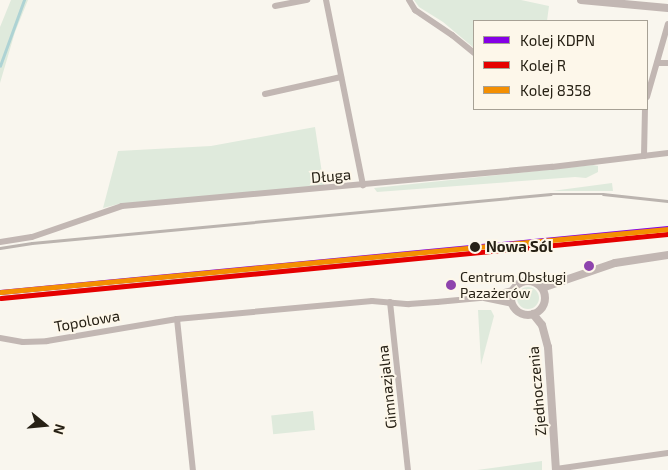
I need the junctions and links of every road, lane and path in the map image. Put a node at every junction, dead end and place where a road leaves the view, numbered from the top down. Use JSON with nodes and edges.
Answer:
{"nodes":[{"id":1,"x":307,"y":0,"type":"edge"},
{"id":2,"x":326,"y":0,"type":"edge"},
{"id":3,"x":409,"y":0,"type":"edge"},
{"id":4,"x":581,"y":0,"type":"edge"},
{"id":5,"x":275,"y":6,"type":"dead end"},
{"id":6,"x":668,"y":8,"type":"edge"},
{"id":7,"x":668,"y":24,"type":"edge"},
{"id":8,"x":473,"y":52,"type":"edge"},
{"id":9,"x":656,"y":62,"type":"junction"},
{"id":10,"x":668,"y":63,"type":"edge"},
{"id":11,"x":341,"y":77,"type":"junction"},
{"id":12,"x":648,"y":93,"type":"edge"},
{"id":13,"x":265,"y":94,"type":"dead end"},
{"id":14,"x":645,"y":110,"type":"edge"},
{"id":15,"x":668,"y":153,"type":"edge"},
{"id":16,"x":644,"y":156,"type":"junction"},
{"id":17,"x":363,"y":185,"type":"junction"},
{"id":18,"x":0,"y":242,"type":"edge"},
{"id":19,"x":668,"y":255,"type":"edge"},
{"id":20,"x":542,"y":288,"type":"junction"},
{"id":21,"x":513,"y":290,"type":"junction"},
{"id":22,"x":483,"y":298,"type":"junction"},
{"id":23,"x":390,"y":302,"type":"junction"},
{"id":24,"x":512,"y":304,"type":"junction"},
{"id":25,"x":532,"y":314,"type":"junction"},
{"id":26,"x":177,"y":319,"type":"junction"},
{"id":27,"x":0,"y":338,"type":"edge"},
{"id":28,"x":668,"y":453,"type":"edge"},
{"id":29,"x":193,"y":470,"type":"edge"},
{"id":30,"x":408,"y":470,"type":"edge"},
{"id":31,"x":556,"y":470,"type":"edge"}],
"edges":[{"from":1,"to":5,"type":"street"},
{"from":2,"to":11,"type":"street"},
{"from":3,"to":8,"type":"street"},
{"from":4,"to":6,"type":"street"},
{"from":7,"to":9,"type":"street"},
{"from":9,"to":10,"type":"street"},
{"from":9,"to":12,"type":"street"},
{"from":11,"to":13,"type":"street"},
{"from":11,"to":17,"type":"street"},
{"from":14,"to":16,"type":"street"},
{"from":15,"to":16,"type":"street","name":"Długa"},
{"from":16,"to":17,"type":"street","name":"Długa"},
{"from":17,"to":18,"type":"street","name":"Długa"},
{"from":19,"to":20,"type":"street"},
{"from":20,"to":21,"type":"street"},
{"from":20,"to":25,"type":"street"},
{"from":21,"to":22,"type":"street"},
{"from":21,"to":24,"type":"street"},
{"from":22,"to":23,"type":"street","name":"Topolowa"},
{"from":22,"to":24,"type":"street"},
{"from":23,"to":26,"type":"street","name":"Topolowa"},
{"from":23,"to":30,"type":"street","name":"Gimnazjalna"},
{"from":24,"to":25,"type":"street"},
{"from":25,"to":31,"type":"street","name":"Zjednoczenia"},
{"from":26,"to":27,"type":"street","name":"Topolowa"},
{"from":26,"to":29,"type":"street"},
{"from":28,"to":31,"type":"street"}]}
